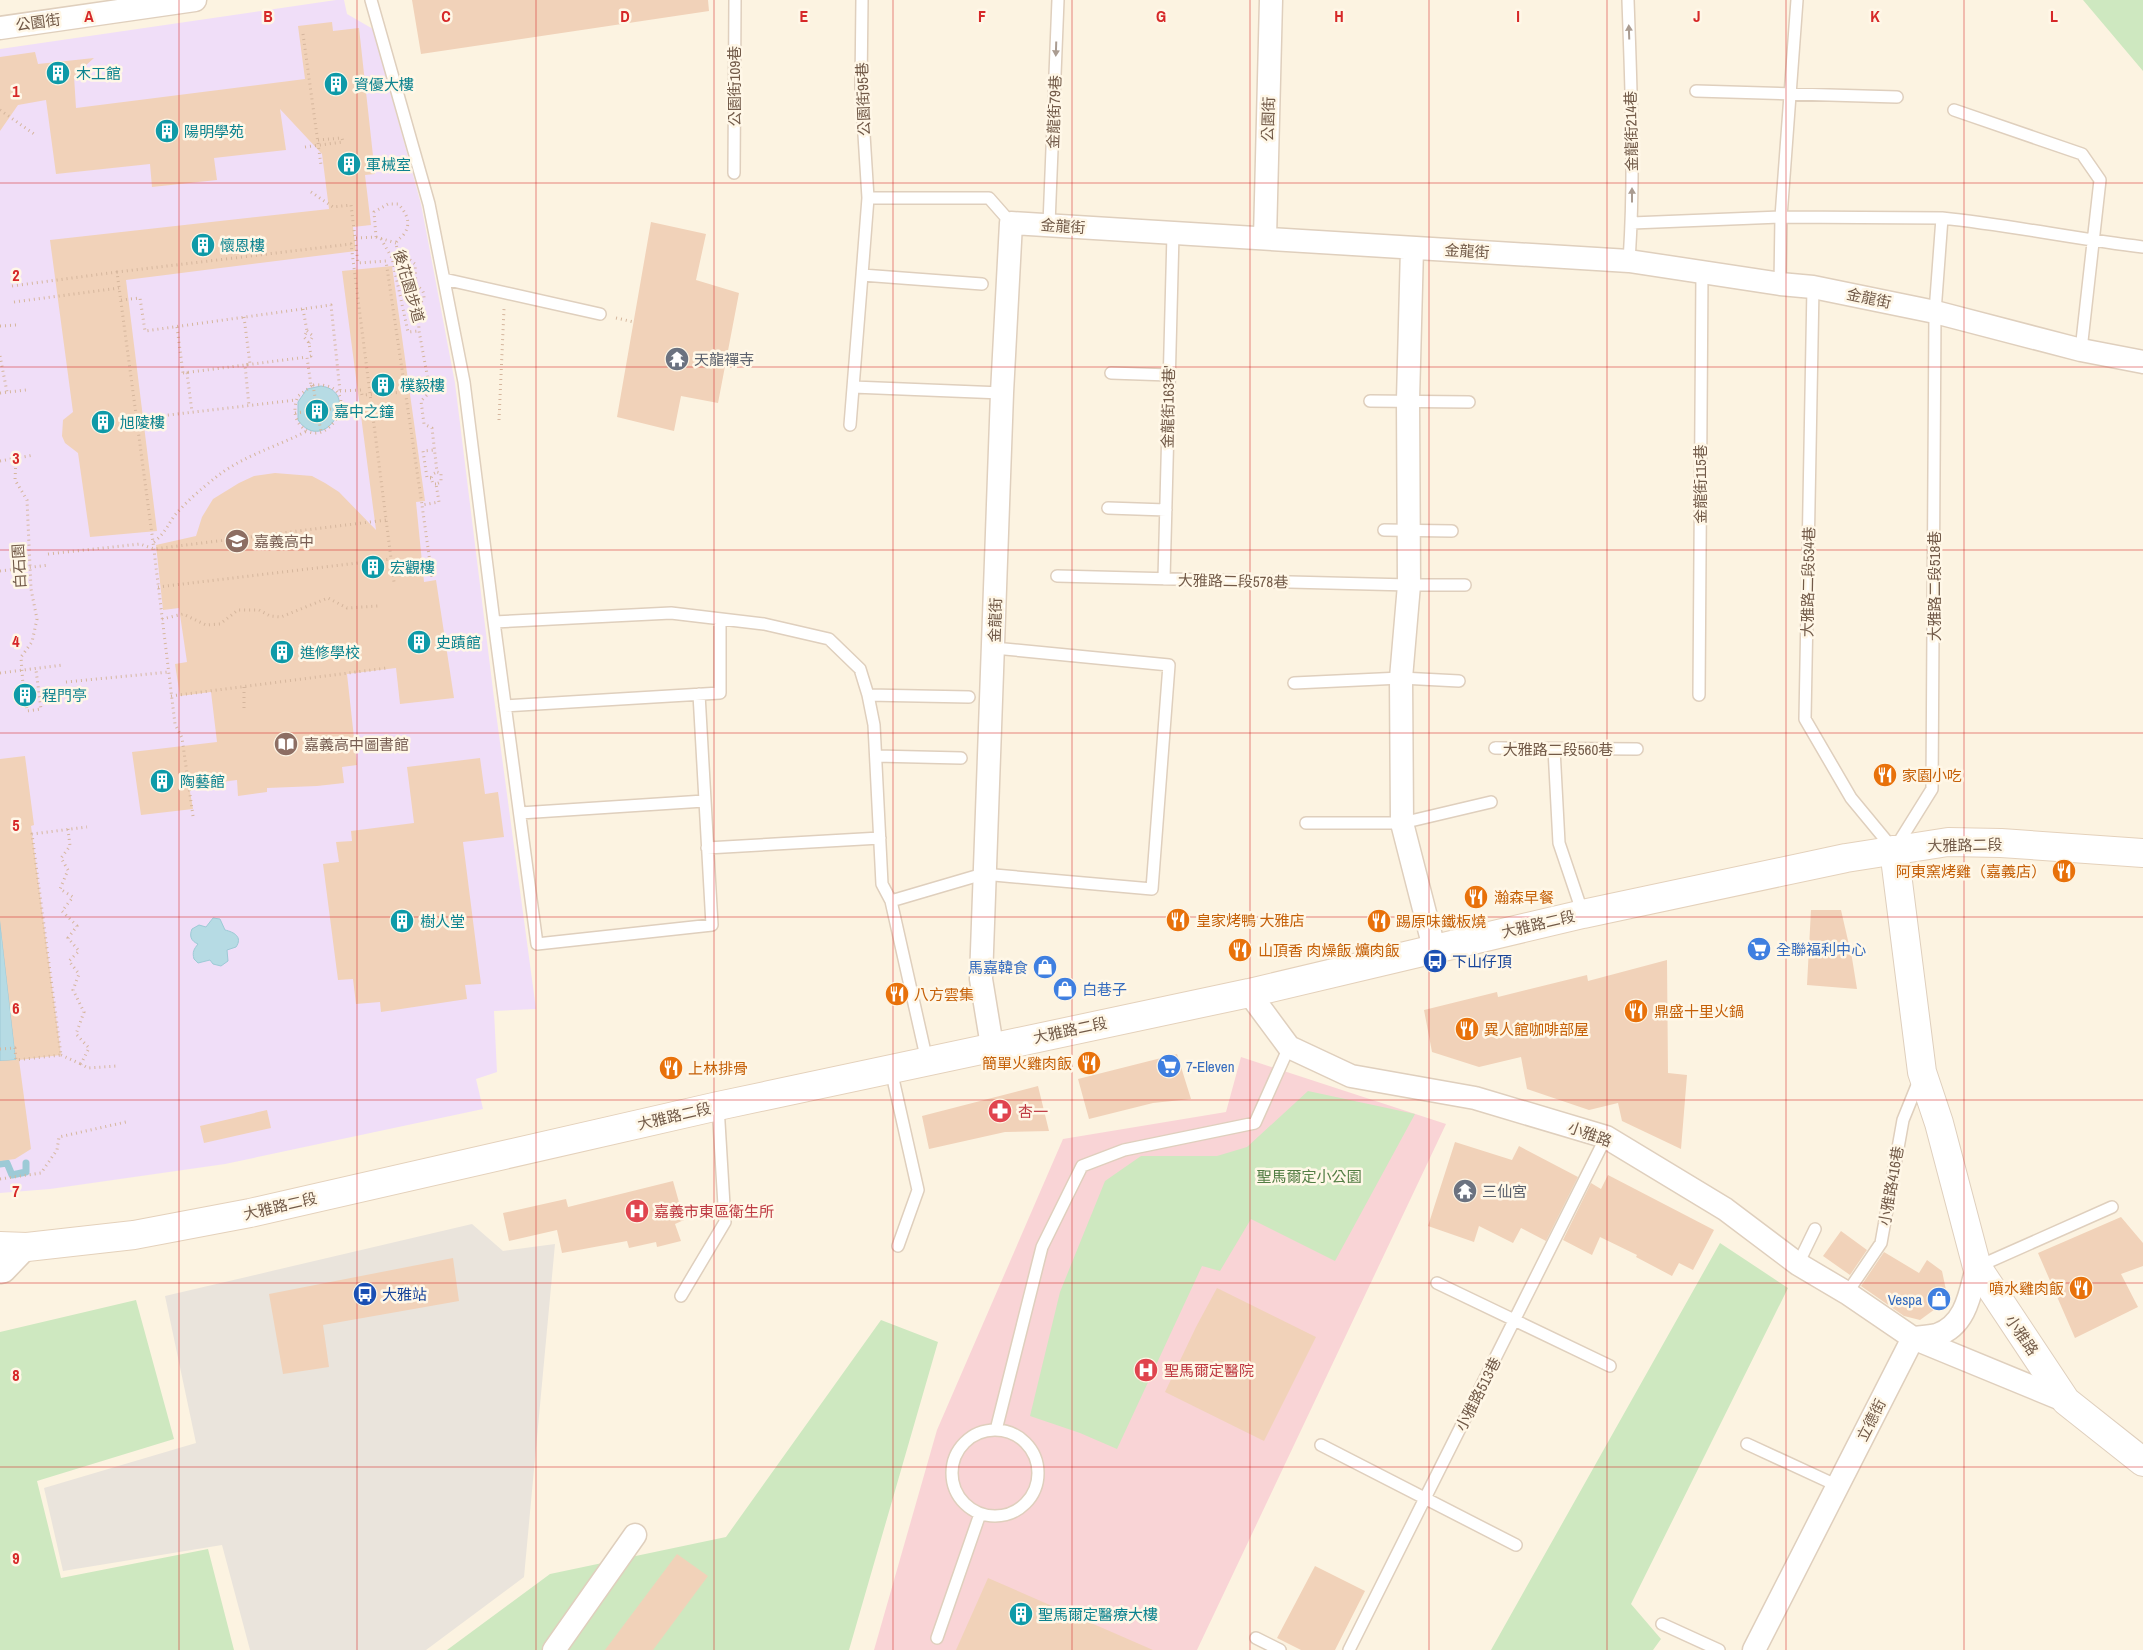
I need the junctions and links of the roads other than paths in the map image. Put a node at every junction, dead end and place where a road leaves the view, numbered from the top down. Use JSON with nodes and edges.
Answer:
{"nodes":[{"id":1,"x":195,"y":0,"type":"edge"},
{"id":2,"x":371,"y":0,"type":"edge"},
{"id":3,"x":735,"y":0,"type":"edge"},
{"id":4,"x":862,"y":0,"type":"edge"},
{"id":5,"x":1058,"y":0,"type":"edge"},
{"id":6,"x":1271,"y":0,"type":"edge"},
{"id":7,"x":1628,"y":0,"type":"edge"},
{"id":8,"x":1797,"y":0,"type":"edge"},
{"id":9,"x":0,"y":28,"type":"edge"},
{"id":10,"x":1696,"y":91,"type":"dead end"},
{"id":11,"x":1790,"y":95,"type":"junction"},
{"id":12,"x":1897,"y":97,"type":"dead end"},
{"id":13,"x":1954,"y":110,"type":"dead end"},
{"id":14,"x":734,"y":173,"type":"dead end"},
{"id":15,"x":868,"y":198,"type":"junction"},
{"id":16,"x":1781,"y":217,"type":"junction"},
{"id":17,"x":1942,"y":218,"type":"junction"},
{"id":18,"x":1011,"y":223,"type":"junction"},
{"id":19,"x":1632,"y":223,"type":"junction"},
{"id":20,"x":1049,"y":224,"type":"junction"},
{"id":21,"x":1172,"y":234,"type":"junction"},
{"id":22,"x":1265,"y":238,"type":"junction"},
{"id":23,"x":2094,"y":242,"type":"junction"},
{"id":24,"x":2143,"y":247,"type":"edge"},
{"id":25,"x":1412,"y":248,"type":"junction"},
{"id":26,"x":1629,"y":261,"type":"junction"},
{"id":27,"x":1702,"y":272,"type":"junction"},
{"id":28,"x":862,"y":275,"type":"junction"},
{"id":29,"x":444,"y":280,"type":"junction"},
{"id":30,"x":982,"y":284,"type":"dead end"},
{"id":31,"x":1780,"y":284,"type":"junction"},
{"id":32,"x":1814,"y":287,"type":"junction"},
{"id":33,"x":1935,"y":312,"type":"junction"},
{"id":34,"x":600,"y":314,"type":"dead end"},
{"id":35,"x":2081,"y":350,"type":"junction"},
{"id":36,"x":2143,"y":362,"type":"edge"},
{"id":37,"x":1111,"y":373,"type":"dead end"},
{"id":38,"x":1169,"y":375,"type":"junction"},
{"id":39,"x":853,"y":387,"type":"junction"},
{"id":40,"x":1002,"y":394,"type":"junction"},
{"id":41,"x":1408,"y":400,"type":"junction"},
{"id":42,"x":1370,"y":401,"type":"dead end"},
{"id":43,"x":1469,"y":402,"type":"dead end"},
{"id":44,"x":850,"y":425,"type":"dead end"},
{"id":45,"x":1108,"y":508,"type":"dead end"},
{"id":46,"x":1166,"y":510,"type":"junction"},
{"id":47,"x":1384,"y":530,"type":"dead end"},
{"id":48,"x":1408,"y":530,"type":"junction"},
{"id":49,"x":1452,"y":531,"type":"dead end"},
{"id":50,"x":1057,"y":576,"type":"dead end"},
{"id":51,"x":1164,"y":579,"type":"junction"},
{"id":52,"x":1409,"y":585,"type":"junction"},
{"id":53,"x":1465,"y":585,"type":"dead end"},
{"id":54,"x":720,"y":619,"type":"junction"},
{"id":55,"x":494,"y":622,"type":"junction"},
{"id":56,"x":994,"y":648,"type":"junction"},
{"id":57,"x":1401,"y":678,"type":"junction"},
{"id":58,"x":1459,"y":681,"type":"dead end"},
{"id":59,"x":1294,"y":682,"type":"dead end"},
{"id":60,"x":700,"y":694,"type":"junction"},
{"id":61,"x":868,"y":695,"type":"junction"},
{"id":62,"x":1699,"y":695,"type":"dead end"},
{"id":63,"x":969,"y":697,"type":"dead end"},
{"id":64,"x":505,"y":706,"type":"junction"},
{"id":65,"x":1637,"y":749,"type":"dead end"},
{"id":66,"x":876,"y":756,"type":"junction"},
{"id":67,"x":961,"y":758,"type":"dead end"},
{"id":68,"x":704,"y":801,"type":"junction"},
{"id":69,"x":1491,"y":802,"type":"dead end"},
{"id":70,"x":520,"y":813,"type":"junction"},
{"id":71,"x":1402,"y":823,"type":"junction"},
{"id":72,"x":1306,"y":824,"type":"dead end"},
{"id":73,"x":880,"y":838,"type":"junction"},
{"id":74,"x":707,"y":848,"type":"junction"},
{"id":75,"x":1894,"y":850,"type":"junction"},
{"id":76,"x":2143,"y":853,"type":"edge"},
{"id":77,"x":983,"y":874,"type":"junction"},
{"id":78,"x":891,"y":901,"type":"junction"},
{"id":79,"x":1583,"y":914,"type":"junction"},
{"id":80,"x":1434,"y":948,"type":"junction"},
{"id":81,"x":1249,"y":993,"type":"junction"},
{"id":82,"x":992,"y":1046,"type":"junction"},
{"id":83,"x":1289,"y":1047,"type":"junction"},
{"id":84,"x":927,"y":1062,"type":"junction"},
{"id":85,"x":891,"y":1070,"type":"junction"},
{"id":86,"x":1922,"y":1072,"type":"junction"},
{"id":87,"x":718,"y":1106,"type":"junction"},
{"id":88,"x":1606,"y":1138,"type":"junction"},
{"id":89,"x":2112,"y":1207,"type":"dead end"},
{"id":90,"x":1814,"y":1229,"type":"dead end"},
{"id":91,"x":0,"y":1246,"type":"edge"},
{"id":92,"x":27,"y":1246,"type":"junction"},
{"id":93,"x":898,"y":1246,"type":"dead end"},
{"id":94,"x":1798,"y":1264,"type":"junction"},
{"id":95,"x":1977,"y":1267,"type":"junction"},
{"id":96,"x":0,"y":1272,"type":"edge"},
{"id":97,"x":1437,"y":1283,"type":"dead end"},
{"id":98,"x":1847,"y":1293,"type":"junction"},
{"id":99,"x":681,"y":1296,"type":"dead end"},
{"id":100,"x":1514,"y":1321,"type":"junction"},
{"id":101,"x":1913,"y":1338,"type":"junction"},
{"id":102,"x":1610,"y":1366,"type":"dead end"},
{"id":103,"x":2066,"y":1401,"type":"junction"},
{"id":104,"x":996,"y":1430,"type":"junction"},
{"id":105,"x":1747,"y":1444,"type":"dead end"},
{"id":106,"x":1321,"y":1445,"type":"dead end"},
{"id":107,"x":2143,"y":1462,"type":"edge"},
{"id":108,"x":1838,"y":1486,"type":"junction"},
{"id":109,"x":1425,"y":1499,"type":"junction"},
{"id":110,"x":980,"y":1514,"type":"junction"},
{"id":111,"x":635,"y":1535,"type":"dead end"},
{"id":112,"x":1516,"y":1545,"type":"dead end"},
{"id":113,"x":1662,"y":1624,"type":"dead end"},
{"id":114,"x":937,"y":1638,"type":"dead end"},
{"id":115,"x":1256,"y":1638,"type":"dead end"},
{"id":116,"x":554,"y":1650,"type":"edge"},
{"id":117,"x":1280,"y":1650,"type":"edge"},
{"id":118,"x":1349,"y":1650,"type":"edge"},
{"id":119,"x":1719,"y":1650,"type":"edge"},
{"id":120,"x":1754,"y":1650,"type":"edge"}],
"edges":[{"from":1,"to":9,"type":"street","name":"公園街"},
{"from":2,"to":29,"type":"lane"},
{"from":3,"to":14,"type":"lane","name":"公園街109巷"},
{"from":4,"to":15,"type":"lane","name":"公園街95巷"},
{"from":5,"to":20,"type":"lane","name":"金龍街79巷","one_way":true},
{"from":6,"to":22,"type":"street","name":"公園街"},
{"from":19,"to":7,"type":"lane","name":"金龍街214巷","one_way":true},
{"from":8,"to":11,"type":"lane"},
{"from":10,"to":11,"type":"lane"},
{"from":11,"to":12,"type":"lane"},
{"from":11,"to":16,"type":"lane"},
{"from":13,"to":23,"type":"lane"},
{"from":15,"to":18,"type":"lane"},
{"from":15,"to":28,"type":"lane","name":"公園街95巷"},
{"from":16,"to":17,"type":"lane"},
{"from":16,"to":19,"type":"lane"},
{"from":16,"to":31,"type":"lane"},
{"from":17,"to":23,"type":"lane"},
{"from":17,"to":33,"type":"lane"},
{"from":18,"to":20,"type":"street","name":"金龍街"},
{"from":18,"to":40,"type":"street","name":"金龍街"},
{"from":19,"to":26,"type":"lane","name":"金龍街214巷"},
{"from":20,"to":21,"type":"street","name":"金龍街"},
{"from":21,"to":22,"type":"street","name":"金龍街"},
{"from":21,"to":38,"type":"lane","name":"金龍街163巷'"},
{"from":22,"to":25,"type":"street","name":"金龍街"},
{"from":23,"to":24,"type":"lane"},
{"from":23,"to":35,"type":"lane"},
{"from":25,"to":26,"type":"street","name":"金龍街"},
{"from":25,"to":41,"type":"street"},
{"from":26,"to":27,"type":"street","name":"金龍街"},
{"from":27,"to":31,"type":"street","name":"金龍街"},
{"from":27,"to":62,"type":"lane","name":"金龍街115巷"},
{"from":28,"to":30,"type":"lane"},
{"from":28,"to":39,"type":"lane","name":"公園街95巷"},
{"from":29,"to":34,"type":"lane"},
{"from":29,"to":55,"type":"lane"},
{"from":31,"to":32,"type":"street","name":"金龍街"},
{"from":32,"to":33,"type":"street","name":"金龍街"},
{"from":32,"to":75,"type":"lane","name":"大雅路二段534巷"},
{"from":33,"to":35,"type":"street","name":"金龍街"},
{"from":33,"to":75,"type":"lane","name":"大雅路二段518巷"},
{"from":35,"to":36,"type":"street","name":"金龍街"},
{"from":37,"to":38,"type":"lane"},
{"from":38,"to":46,"type":"lane","name":"金龍街163巷'"},
{"from":39,"to":40,"type":"lane"},
{"from":39,"to":44,"type":"lane","name":"公園街95巷"},
{"from":40,"to":56,"type":"street","name":"金龍街"},
{"from":41,"to":42,"type":"lane"},
{"from":41,"to":43,"type":"lane"},
{"from":41,"to":48,"type":"street"},
{"from":45,"to":46,"type":"lane"},
{"from":46,"to":51,"type":"lane","name":"金龍街163巷'"},
{"from":47,"to":48,"type":"lane"},
{"from":48,"to":49,"type":"lane"},
{"from":48,"to":52,"type":"street"},
{"from":50,"to":51,"type":"lane","name":"大雅路二段578巷"},
{"from":51,"to":52,"type":"lane","name":"大雅路二段578巷"},
{"from":52,"to":53,"type":"lane","name":"大雅路二段578巷"},
{"from":52,"to":57,"type":"street"},
{"from":54,"to":55,"type":"lane"},
{"from":54,"to":60,"type":"lane"},
{"from":54,"to":61,"type":"lane"},
{"from":55,"to":64,"type":"lane"},
{"from":56,"to":77,"type":"street","name":"金龍街"},
{"from":56,"to":77,"type":"lane"},
{"from":57,"to":58,"type":"lane"},
{"from":57,"to":59,"type":"lane"},
{"from":57,"to":71,"type":"street"},
{"from":60,"to":64,"type":"lane"},
{"from":60,"to":68,"type":"lane"},
{"from":61,"to":63,"type":"lane"},
{"from":61,"to":66,"type":"lane"},
{"from":64,"to":70,"type":"lane"},
{"from":65,"to":79,"type":"lane","name":"大雅路二段560巷"},
{"from":66,"to":67,"type":"lane"},
{"from":66,"to":73,"type":"lane"},
{"from":68,"to":70,"type":"lane"},
{"from":68,"to":74,"type":"lane"},
{"from":69,"to":71,"type":"lane"},
{"from":70,"to":74,"type":"lane"},
{"from":71,"to":72,"type":"lane"},
{"from":71,"to":80,"type":"street"},
{"from":73,"to":74,"type":"lane"},
{"from":73,"to":78,"type":"lane"},
{"from":75,"to":76,"type":"main road","name":"大雅路二段"},
{"from":75,"to":79,"type":"main road","name":"大雅路二段"},
{"from":75,"to":86,"type":"main road","name":"小雅路"},
{"from":77,"to":78,"type":"lane"},
{"from":77,"to":82,"type":"street","name":"金龍街"},
{"from":78,"to":84,"type":"lane"},
{"from":79,"to":80,"type":"main road","name":"大雅路二段"},
{"from":80,"to":81,"type":"main road","name":"大雅路二段"},
{"from":81,"to":82,"type":"main road","name":"大雅路二段"},
{"from":81,"to":83,"type":"street","name":"小雅路"},
{"from":82,"to":84,"type":"main road","name":"大雅路二段"},
{"from":83,"to":88,"type":"street","name":"小雅路"},
{"from":83,"to":104,"type":"lane"},
{"from":84,"to":85,"type":"main road","name":"大雅路二段"},
{"from":85,"to":87,"type":"main road","name":"大雅路二段"},
{"from":85,"to":93,"type":"lane"},
{"from":86,"to":95,"type":"main road","name":"小雅路"},
{"from":86,"to":98,"type":"lane","name":"小雅路416巷"},
{"from":87,"to":92,"type":"main road","name":"大雅路二段"},
{"from":87,"to":99,"type":"lane"},
{"from":88,"to":94,"type":"street","name":"小雅路"},
{"from":88,"to":100,"type":"lane","name":"小雅路513巷"},
{"from":89,"to":95,"type":"lane"},
{"from":90,"to":94,"type":"lane"},
{"from":91,"to":92,"type":"main road","name":"大雅路二段"},
{"from":92,"to":96,"type":"street"},
{"from":94,"to":98,"type":"street","name":"小雅路"},
{"from":95,"to":101,"type":"street"},
{"from":95,"to":103,"type":"main road","name":"小雅路"},
{"from":97,"to":100,"type":"lane"},
{"from":98,"to":101,"type":"street","name":"小雅路"},
{"from":100,"to":102,"type":"lane"},
{"from":100,"to":109,"type":"lane","name":"小雅路513巷"},
{"from":101,"to":103,"type":"street"},
{"from":101,"to":108,"type":"street","name":"立德街"},
{"from":103,"to":107,"type":"main road","name":"小雅路"},
{"from":104,"to":110,"type":"lane"},
{"from":104,"to":110,"type":"lane"},
{"from":105,"to":108,"type":"lane"},
{"from":106,"to":109,"type":"lane"},
{"from":108,"to":120,"type":"street","name":"立德街"},
{"from":109,"to":112,"type":"lane"},
{"from":109,"to":118,"type":"lane","name":"小雅路513巷"},
{"from":110,"to":114,"type":"lane"},
{"from":111,"to":116,"type":"street"},
{"from":113,"to":119,"type":"lane"},
{"from":115,"to":117,"type":"lane"}]}
